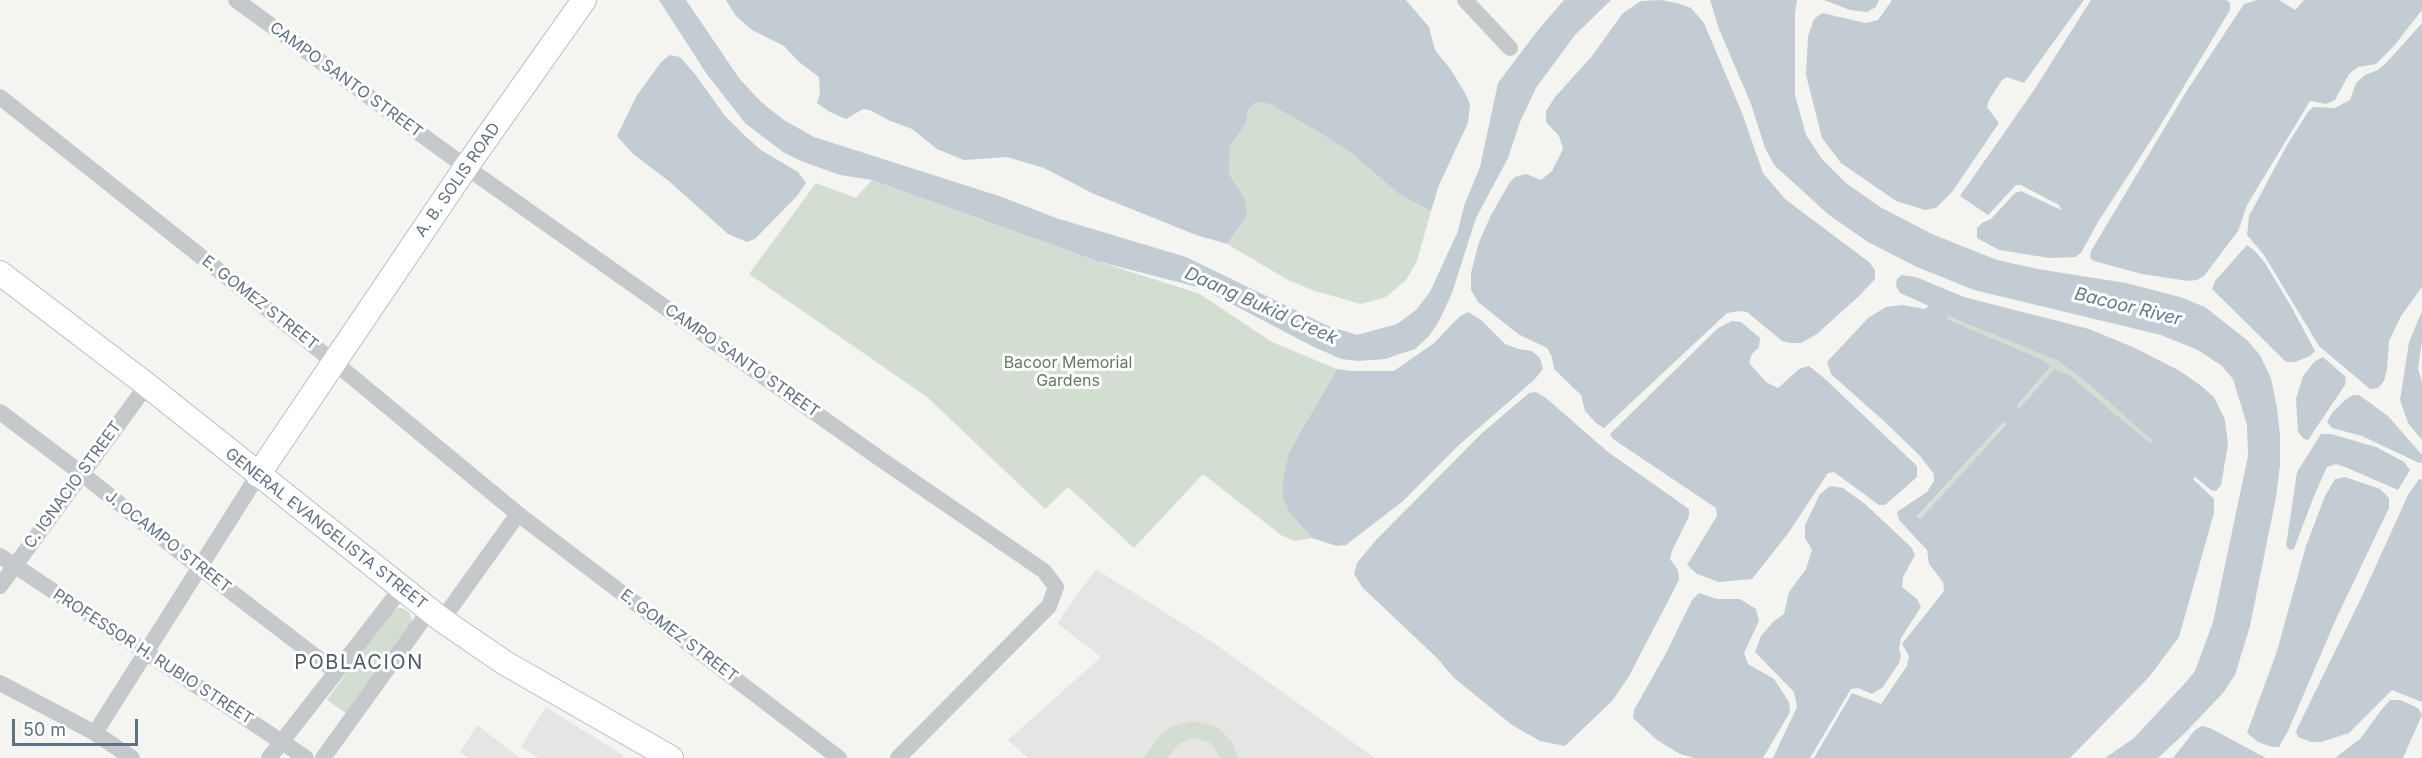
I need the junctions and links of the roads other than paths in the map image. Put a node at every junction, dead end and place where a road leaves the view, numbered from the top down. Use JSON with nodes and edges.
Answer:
{"nodes":[{"id":1,"x":236,"y":0,"type":"edge"},
{"id":2,"x":584,"y":0,"type":"edge"},
{"id":3,"x":1465,"y":0,"type":"edge"},
{"id":4,"x":1510,"y":48,"type":"dead end"},
{"id":5,"x":0,"y":97,"type":"edge"},
{"id":6,"x":466,"y":167,"type":"junction"},
{"id":7,"x":0,"y":273,"type":"edge"},
{"id":8,"x":334,"y":362,"type":"junction"},
{"id":9,"x":147,"y":385,"type":"junction"},
{"id":10,"x":0,"y":412,"type":"edge"},
{"id":11,"x":81,"y":473,"type":"junction"},
{"id":12,"x":258,"y":475,"type":"junction"},
{"id":13,"x":518,"y":514,"type":"junction"},
{"id":14,"x":0,"y":556,"type":"edge"},
{"id":15,"x":15,"y":566,"type":"junction"},
{"id":16,"x":200,"y":568,"type":"junction"},
{"id":17,"x":0,"y":586,"type":"edge"},
{"id":18,"x":400,"y":589,"type":"junction"},
{"id":19,"x":435,"y":616,"type":"junction"},
{"id":20,"x":147,"y":652,"type":"junction"},
{"id":21,"x":336,"y":672,"type":"junction"},
{"id":22,"x":0,"y":683,"type":"edge"},
{"id":23,"x":95,"y":734,"type":"junction"},
{"id":24,"x":281,"y":741,"type":"junction"},
{"id":25,"x":132,"y":758,"type":"edge"},
{"id":26,"x":269,"y":758,"type":"edge"},
{"id":27,"x":306,"y":758,"type":"edge"},
{"id":28,"x":324,"y":758,"type":"edge"},
{"id":29,"x":671,"y":758,"type":"edge"},
{"id":30,"x":839,"y":758,"type":"edge"},
{"id":31,"x":898,"y":758,"type":"edge"}],
"edges":[{"from":1,"to":6,"type":"street","name":"CAMPO SANTO STREET"},
{"from":2,"to":6,"type":"main road","name":"A. B. SOLIS ROAD"},
{"from":3,"to":4,"type":"street"},
{"from":5,"to":8,"type":"street","name":"E. GOMEZ STREET"},
{"from":6,"to":8,"type":"main road","name":"A. B. SOLIS ROAD"},
{"from":6,"to":31,"type":"street","name":"CAMPO SANTO STREET"},
{"from":7,"to":9,"type":"main road","name":"GENERAL EVANGELISTA STREET"},
{"from":8,"to":12,"type":"main road","name":"A. B. SOLIS ROAD"},
{"from":8,"to":13,"type":"street","name":"E. GOMEZ STREET"},
{"from":9,"to":11,"type":"street","name":"C. IGNACIO STREET"},
{"from":9,"to":12,"type":"main road","name":"GENERAL EVANGELISTA STREET"},
{"from":10,"to":11,"type":"street","name":"J. OCAMPO STREET"},
{"from":11,"to":15,"type":"street","name":"C. IGNACIO STREET"},
{"from":11,"to":16,"type":"street","name":"J. OCAMPO STREET"},
{"from":12,"to":16,"type":"street"},
{"from":12,"to":18,"type":"main road","name":"GENERAL EVANGELISTA STREET"},
{"from":13,"to":19,"type":"street"},
{"from":13,"to":30,"type":"street","name":"E. GOMEZ STREET"},
{"from":14,"to":15,"type":"street","name":"PROFESSOR H. RUBIO STREET"},
{"from":15,"to":17,"type":"street","name":"C. IGNACIO STREET"},
{"from":15,"to":20,"type":"street","name":"PROFESSOR H. RUBIO STREET"},
{"from":16,"to":20,"type":"street"},
{"from":16,"to":21,"type":"street","name":"J. OCAMPO STREET"},
{"from":18,"to":19,"type":"main road","name":"GENERAL EVANGELISTA STREET"},
{"from":18,"to":21,"type":"street"},
{"from":19,"to":28,"type":"street"},
{"from":19,"to":29,"type":"main road","name":"GENERAL EVANGELISTA STREET"},
{"from":20,"to":23,"type":"street"},
{"from":20,"to":24,"type":"street","name":"PROFESSOR H. RUBIO STREET"},
{"from":21,"to":24,"type":"street"},
{"from":22,"to":23,"type":"street"},
{"from":23,"to":25,"type":"street"},
{"from":24,"to":26,"type":"street"},
{"from":24,"to":27,"type":"street","name":"PROFESSOR H. RUBIO STREET"}]}
